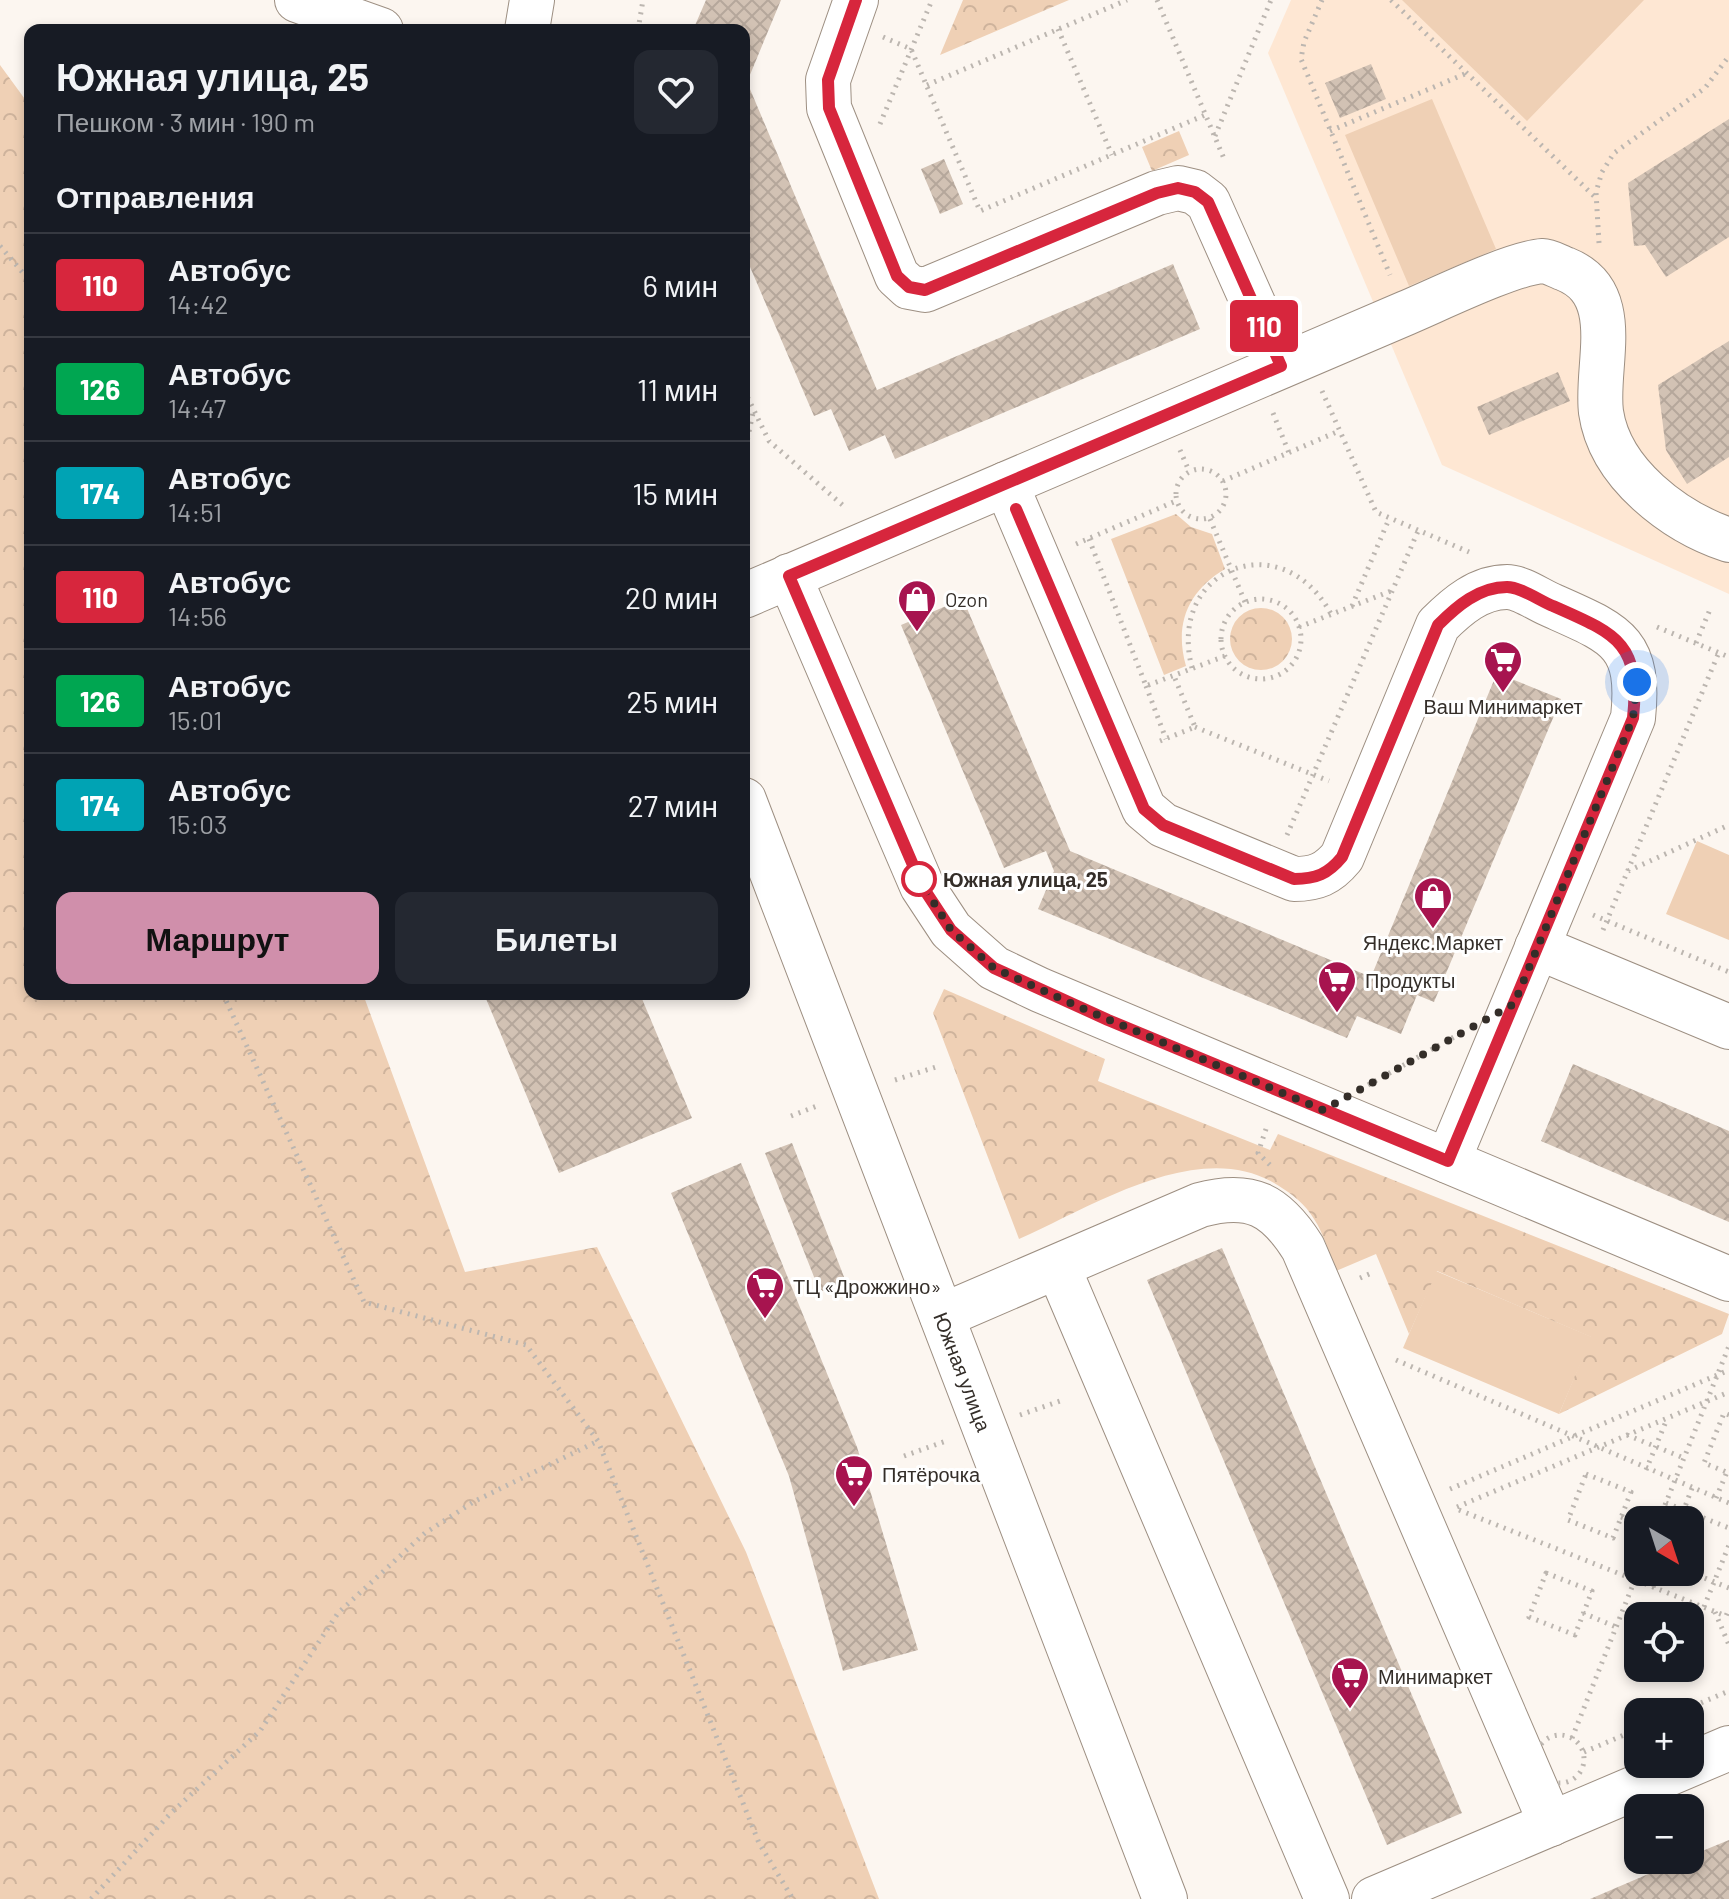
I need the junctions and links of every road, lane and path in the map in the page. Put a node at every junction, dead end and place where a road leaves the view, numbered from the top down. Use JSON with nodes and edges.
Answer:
{"nodes":[{"id":1,"x":297,"y":0,"type":"edge"},
{"id":2,"x":532,"y":0,"type":"edge"},
{"id":3,"x":643,"y":0,"type":"edge"},
{"id":4,"x":856,"y":0,"type":"edge"},
{"id":5,"x":932,"y":0,"type":"edge"},
{"id":6,"x":1127,"y":0,"type":"edge"},
{"id":7,"x":1271,"y":0,"type":"edge"},
{"id":8,"x":1322,"y":0,"type":"edge"},
{"id":9,"x":1391,"y":0,"type":"edge"},
{"id":10,"x":364,"y":24,"type":"edge"},
{"id":11,"x":528,"y":24,"type":"edge"},
{"id":12,"x":639,"y":24,"type":"edge"},
{"id":13,"x":1058,"y":29,"type":"junction"},
{"id":14,"x":911,"y":49,"type":"junction"},
{"id":15,"x":1729,"y":56,"type":"edge"},
{"id":16,"x":1467,"y":73,"type":"junction"},
{"id":17,"x":927,"y":85,"type":"junction"},
{"id":18,"x":1205,"y":115,"type":"dead end"},
{"id":19,"x":1330,"y":131,"type":"junction"},
{"id":20,"x":1215,"y":136,"type":"dead end"},
{"id":21,"x":1112,"y":155,"type":"junction"},
{"id":22,"x":856,"y":180,"type":"junction"},
{"id":23,"x":1596,"y":198,"type":"junction"},
{"id":24,"x":0,"y":246,"type":"edge"},
{"id":25,"x":24,"y":274,"type":"edge"},
{"id":26,"x":1406,"y":313,"type":"junction"},
{"id":27,"x":1604,"y":316,"type":"junction"},
{"id":28,"x":1281,"y":366,"type":"junction"},
{"id":29,"x":750,"y":405,"type":"edge"},
{"id":30,"x":753,"y":412,"type":"junction"},
{"id":31,"x":750,"y":426,"type":"edge"},
{"id":32,"x":1339,"y":431,"type":"dead end"},
{"id":33,"x":1223,"y":481,"type":"junction"},
{"id":34,"x":1006,"y":484,"type":"junction"},
{"id":35,"x":1176,"y":501,"type":"junction"},
{"id":36,"x":1210,"y":519,"type":"junction"},
{"id":37,"x":1389,"y":519,"type":"dead end"},
{"id":38,"x":1418,"y":531,"type":"dead end"},
{"id":39,"x":881,"y":537,"type":"junction"},
{"id":40,"x":1089,"y":539,"type":"junction"},
{"id":41,"x":1729,"y":540,"type":"edge"},
{"id":42,"x":1038,"y":560,"type":"junction"},
{"id":43,"x":1231,"y":570,"type":"junction"},
{"id":44,"x":789,"y":576,"type":"junction"},
{"id":45,"x":1392,"y":590,"type":"junction"},
{"id":46,"x":750,"y":593,"type":"edge"},
{"id":47,"x":1245,"y":602,"type":"junction"},
{"id":48,"x":1352,"y":606,"type":"junction"},
{"id":49,"x":1711,"y":607,"type":"dead end"},
{"id":50,"x":1331,"y":614,"type":"junction"},
{"id":51,"x":1299,"y":627,"type":"junction"},
{"id":52,"x":1696,"y":643,"type":"dead end"},
{"id":53,"x":1225,"y":656,"type":"junction"},
{"id":54,"x":1729,"y":657,"type":"edge"},
{"id":55,"x":1192,"y":668,"type":"junction"},
{"id":56,"x":1173,"y":675,"type":"junction"},
{"id":57,"x":1146,"y":686,"type":"junction"},
{"id":58,"x":1195,"y":727,"type":"junction"},
{"id":59,"x":1166,"y":739,"type":"junction"},
{"id":60,"x":1122,"y":758,"type":"junction"},
{"id":61,"x":1313,"y":775,"type":"junction"},
{"id":62,"x":1367,"y":796,"type":"junction"},
{"id":63,"x":750,"y":816,"type":"edge"},
{"id":64,"x":1729,"y":825,"type":"edge"},
{"id":65,"x":1272,"y":870,"type":"junction"},
{"id":66,"x":1627,"y":871,"type":"junction"},
{"id":67,"x":1557,"y":900,"type":"junction"},
{"id":68,"x":1606,"y":921,"type":"junction"},
{"id":69,"x":1537,"y":947,"type":"junction"},
{"id":70,"x":1587,"y":968,"type":"junction"},
{"id":71,"x":1729,"y":972,"type":"edge"},
{"id":72,"x":226,"y":1000,"type":"edge"},
{"id":73,"x":1729,"y":1027,"type":"edge"},
{"id":74,"x":1459,"y":1034,"type":"dead end"},
{"id":75,"x":1323,"y":1110,"type":"junction"},
{"id":76,"x":1448,"y":1161,"type":"junction"},
{"id":77,"x":1058,"y":1267,"type":"junction"},
{"id":78,"x":1729,"y":1279,"type":"edge"},
{"id":79,"x":942,"y":1316,"type":"junction"},
{"id":80,"x":1729,"y":1346,"type":"edge"},
{"id":81,"x":1390,"y":1358,"type":"dead end"},
{"id":82,"x":1729,"y":1370,"type":"edge"},
{"id":83,"x":1717,"y":1375,"type":"junction"},
{"id":84,"x":1729,"y":1392,"type":"edge"},
{"id":85,"x":1707,"y":1402,"type":"junction"},
{"id":86,"x":1729,"y":1415,"type":"edge"},
{"id":87,"x":1668,"y":1418,"type":"junction"},
{"id":88,"x":1627,"y":1435,"type":"junction"},
{"id":89,"x":1574,"y":1436,"type":"junction"},
{"id":90,"x":598,"y":1441,"type":"junction"},
{"id":91,"x":1655,"y":1446,"type":"junction"},
{"id":92,"x":1595,"y":1449,"type":"junction"},
{"id":93,"x":1684,"y":1458,"type":"junction"},
{"id":94,"x":1646,"y":1470,"type":"junction"},
{"id":95,"x":1728,"y":1472,"type":"edge"},
{"id":96,"x":1675,"y":1482,"type":"junction"},
{"id":97,"x":1692,"y":1488,"type":"junction"},
{"id":98,"x":1447,"y":1490,"type":"dead end"},
{"id":99,"x":1716,"y":1498,"type":"junction"},
{"id":100,"x":1666,"y":1503,"type":"junction"},
{"id":101,"x":1729,"y":1503,"type":"edge"},
{"id":102,"x":1665,"y":1506,"type":"edge"},
{"id":103,"x":1673,"y":1506,"type":"edge"},
{"id":104,"x":1686,"y":1506,"type":"edge"},
{"id":105,"x":1621,"y":1517,"type":"junction"},
{"id":106,"x":1624,"y":1518,"type":"edge"},
{"id":107,"x":1704,"y":1519,"type":"edge"},
{"id":108,"x":1729,"y":1528,"type":"edge"},
{"id":109,"x":1729,"y":1545,"type":"edge"},
{"id":110,"x":1624,"y":1575,"type":"edge"},
{"id":111,"x":1704,"y":1578,"type":"edge"},
{"id":112,"x":1714,"y":1582,"type":"junction"},
{"id":113,"x":1632,"y":1586,"type":"edge"},
{"id":114,"x":1653,"y":1587,"type":"edge"},
{"id":115,"x":1729,"y":1588,"type":"edge"},
{"id":116,"x":1691,"y":1602,"type":"edge"},
{"id":117,"x":1704,"y":1607,"type":"joint"},
{"id":118,"x":1729,"y":1609,"type":"edge"},
{"id":119,"x":1715,"y":1612,"type":"junction"},
{"id":120,"x":1583,"y":1613,"type":"junction"},
{"id":121,"x":1616,"y":1627,"type":"junction"},
{"id":122,"x":1729,"y":1645,"type":"edge"},
{"id":123,"x":1729,"y":1691,"type":"edge"},
{"id":124,"x":1704,"y":1702,"type":"edge"},
{"id":125,"x":1624,"y":1735,"type":"edge"},
{"id":126,"x":1572,"y":1738,"type":"dead end"},
{"id":127,"x":1729,"y":1748,"type":"edge"},
{"id":128,"x":1583,"y":1752,"type":"dead end"},
{"id":129,"x":1551,"y":1824,"type":"junction"},
{"id":130,"x":91,"y":1899,"type":"edge"},
{"id":131,"x":793,"y":1899,"type":"edge"},
{"id":132,"x":1165,"y":1899,"type":"edge"},
{"id":133,"x":1327,"y":1899,"type":"edge"},
{"id":134,"x":1374,"y":1899,"type":"edge"}],
"edges":[{"from":1,"to":10,"type":"street"},
{"from":2,"to":11,"type":"street"},
{"from":3,"to":12,"type":"path"},
{"from":4,"to":22,"type":"street"},
{"from":5,"to":14,"type":"path"},
{"from":6,"to":13,"type":"path"},
{"from":7,"to":20,"type":"path"},
{"from":8,"to":19,"type":"path"},
{"from":9,"to":16,"type":"path"},
{"from":13,"to":17,"type":"path"},
{"from":13,"to":21,"type":"path"},
{"from":14,"to":17,"type":"path"},
{"from":14,"to":22,"type":"path"},
{"from":15,"to":23,"type":"path"},
{"from":16,"to":19,"type":"path"},
{"from":16,"to":23,"type":"path"},
{"from":17,"to":21,"type":"path"},
{"from":18,"to":21,"type":"path"},
{"from":19,"to":26,"type":"path"},
{"from":22,"to":28,"type":"street"},
{"from":23,"to":27,"type":"path"},
{"from":24,"to":25,"type":"path"},
{"from":26,"to":27,"type":"street"},
{"from":26,"to":28,"type":"street"},
{"from":27,"to":41,"type":"street"},
{"from":28,"to":34,"type":"street"},
{"from":29,"to":30,"type":"path"},
{"from":30,"to":31,"type":"path"},
{"from":30,"to":39,"type":"path"},
{"from":32,"to":33,"type":"path"},
{"from":33,"to":35,"type":"path"},
{"from":33,"to":36,"type":"path"},
{"from":34,"to":39,"type":"street"},
{"from":34,"to":42,"type":"street"},
{"from":35,"to":36,"type":"path"},
{"from":35,"to":40,"type":"path"},
{"from":36,"to":43,"type":"path"},
{"from":37,"to":48,"type":"path"},
{"from":38,"to":45,"type":"path"},
{"from":39,"to":44,"type":"street"},
{"from":40,"to":42,"type":"path"},
{"from":40,"to":57,"type":"path"},
{"from":42,"to":60,"type":"street"},
{"from":43,"to":47,"type":"path"},
{"from":43,"to":50,"type":"path"},
{"from":43,"to":55,"type":"path"},
{"from":44,"to":46,"type":"street"},
{"from":44,"to":75,"type":"street"},
{"from":45,"to":48,"type":"path"},
{"from":45,"to":61,"type":"path"},
{"from":47,"to":51,"type":"path"},
{"from":47,"to":53,"type":"path"},
{"from":48,"to":50,"type":"path"},
{"from":49,"to":52,"type":"path"},
{"from":50,"to":51,"type":"path"},
{"from":51,"to":53,"type":"path"},
{"from":53,"to":55,"type":"path"},
{"from":54,"to":66,"type":"path"},
{"from":55,"to":56,"type":"path"},
{"from":56,"to":57,"type":"path"},
{"from":56,"to":58,"type":"path"},
{"from":57,"to":59,"type":"path"},
{"from":58,"to":59,"type":"path"},
{"from":58,"to":61,"type":"path"},
{"from":59,"to":60,"type":"path"},
{"from":60,"to":65,"type":"street"},
{"from":61,"to":62,"type":"path"},
{"from":61,"to":65,"type":"path"},
{"from":62,"to":65,"type":"street"},
{"from":62,"to":67,"type":"street"},
{"from":63,"to":79,"type":"street","name":"Южная улица"},
{"from":64,"to":66,"type":"path"},
{"from":66,"to":68,"type":"path"},
{"from":67,"to":68,"type":"path"},
{"from":67,"to":69,"type":"street"},
{"from":68,"to":70,"type":"path"},
{"from":68,"to":71,"type":"path"},
{"from":69,"to":70,"type":"street"},
{"from":69,"to":76,"type":"street"},
{"from":70,"to":73,"type":"street"},
{"from":72,"to":90,"type":"path"},
{"from":74,"to":75,"type":"path"},
{"from":75,"to":76,"type":"street"},
{"from":76,"to":78,"type":"street"},
{"from":77,"to":79,"type":"street"},
{"from":77,"to":129,"type":"street"},
{"from":77,"to":133,"type":"street"},
{"from":79,"to":132,"type":"street","name":"Южная улица"},
{"from":80,"to":83,"type":"path"},
{"from":81,"to":89,"type":"path"},
{"from":82,"to":83,"type":"path"},
{"from":83,"to":85,"type":"path"},
{"from":83,"to":89,"type":"path"},
{"from":84,"to":85,"type":"path"},
{"from":85,"to":87,"type":"path"},
{"from":85,"to":93,"type":"path"},
{"from":86,"to":95,"type":"path"},
{"from":87,"to":88,"type":"path"},
{"from":87,"to":91,"type":"path"},
{"from":88,"to":91,"type":"path"},
{"from":88,"to":92,"type":"path"},
{"from":89,"to":92,"type":"path"},
{"from":89,"to":98,"type":"path"},
{"from":90,"to":130,"type":"path"},
{"from":90,"to":131,"type":"path"},
{"from":91,"to":93,"type":"path"},
{"from":91,"to":94,"type":"path"},
{"from":92,"to":94,"type":"path"},
{"from":92,"to":110,"type":"path"},
{"from":93,"to":96,"type":"path"},
{"from":94,"to":96,"type":"path"},
{"from":95,"to":99,"type":"path"},
{"from":96,"to":97,"type":"path"},
{"from":96,"to":100,"type":"path"},
{"from":97,"to":99,"type":"path"},
{"from":97,"to":104,"type":"path"},
{"from":99,"to":101,"type":"path"},
{"from":100,"to":102,"type":"path"},
{"from":100,"to":103,"type":"path"},
{"from":105,"to":105,"type":"path"},
{"from":105,"to":106,"type":"path"},
{"from":107,"to":108,"type":"path"},
{"from":109,"to":112,"type":"path"},
{"from":111,"to":112,"type":"path"},
{"from":112,"to":115,"type":"path"},
{"from":112,"to":117,"type":"path"},
{"from":113,"to":121,"type":"path"},
{"from":114,"to":116,"type":"path"},
{"from":117,"to":119,"type":"path"},
{"from":118,"to":119,"type":"path"},
{"from":119,"to":122,"type":"path"},
{"from":120,"to":120,"type":"path"},
{"from":120,"to":121,"type":"path"},
{"from":121,"to":126,"type":"path"},
{"from":123,"to":124,"type":"path"},
{"from":125,"to":128,"type":"path"},
{"from":127,"to":129,"type":"street"},
{"from":129,"to":134,"type":"street"}]}
